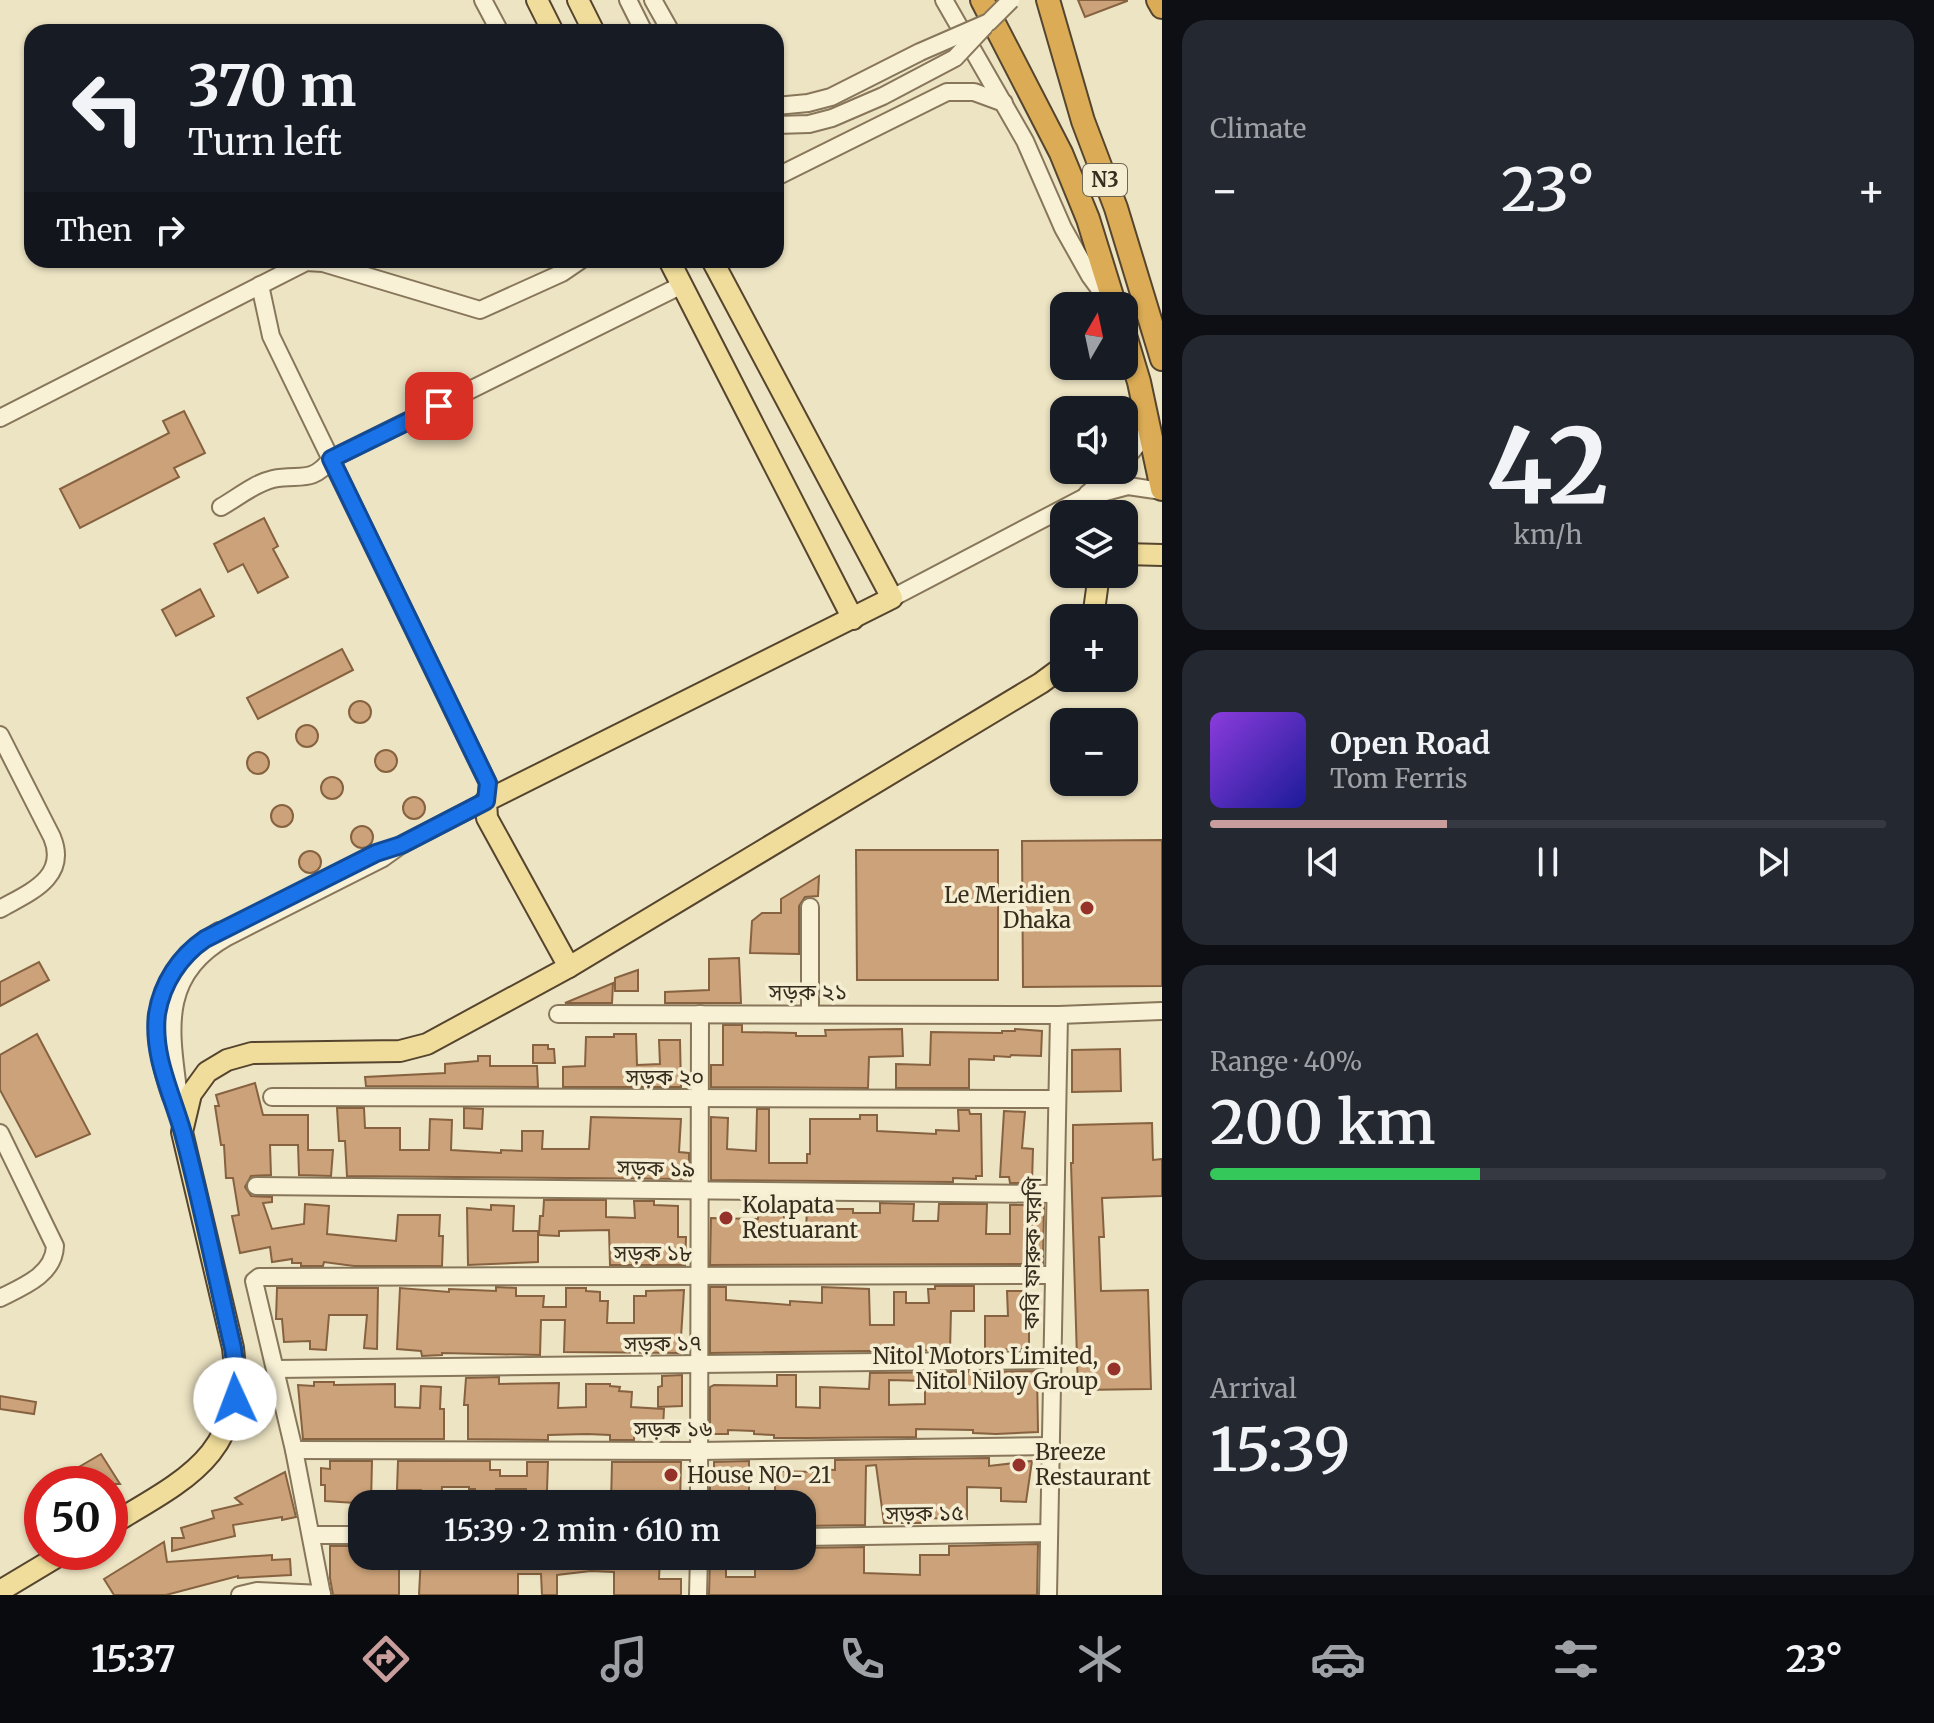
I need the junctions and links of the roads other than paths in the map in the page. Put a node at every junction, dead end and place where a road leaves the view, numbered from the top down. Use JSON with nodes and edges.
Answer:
{"nodes":[{"id":1,"x":483,"y":0,"type":"edge"},
{"id":2,"x":537,"y":0,"type":"edge"},
{"id":3,"x":578,"y":0,"type":"edge"},
{"id":4,"x":628,"y":0,"type":"edge"},
{"id":5,"x":653,"y":0,"type":"edge"},
{"id":6,"x":944,"y":0,"type":"edge"},
{"id":7,"x":1011,"y":0,"type":"edge"},
{"id":8,"x":1048,"y":0,"type":"edge"},
{"id":9,"x":1158,"y":0,"type":"edge"},
{"id":10,"x":1162,"y":7,"type":"edge"},
{"id":11,"x":986,"y":11,"type":"edge"},
{"id":12,"x":496,"y":24,"type":"edge"},
{"id":13,"x":549,"y":24,"type":"edge"},
{"id":14,"x":590,"y":24,"type":"edge"},
{"id":15,"x":640,"y":24,"type":"edge"},
{"id":16,"x":666,"y":24,"type":"edge"},
{"id":17,"x":1004,"y":103,"type":"junction"},
{"id":18,"x":784,"y":105,"type":"edge"},
{"id":19,"x":784,"y":125,"type":"edge"},
{"id":20,"x":784,"y":173,"type":"edge"},
{"id":21,"x":293,"y":268,"type":"edge"},
{"id":22,"x":336,"y":268,"type":"edge"},
{"id":23,"x":569,"y":268,"type":"edge"},
{"id":24,"x":673,"y":268,"type":"edge"},
{"id":25,"x":716,"y":268,"type":"edge"},
{"id":26,"x":260,"y":285,"type":"junction"},
{"id":27,"x":682,"y":285,"type":"junction"},
{"id":28,"x":1103,"y":292,"type":"edge"},
{"id":29,"x":1110,"y":292,"type":"edge"},
{"id":30,"x":1162,"y":359,"type":"edge"},
{"id":31,"x":1137,"y":380,"type":"edge"},
{"id":32,"x":0,"y":418,"type":"edge"},
{"id":33,"x":1150,"y":429,"type":"junction"},
{"id":34,"x":1138,"y":444,"type":"edge"},
{"id":35,"x":331,"y":459,"type":"junction"},
{"id":36,"x":1099,"y":484,"type":"edge"},
{"id":37,"x":1162,"y":490,"type":"edge"},
{"id":38,"x":1083,"y":498,"type":"junction"},
{"id":39,"x":221,"y":507,"type":"dead end"},
{"id":40,"x":1138,"y":554,"type":"edge"},
{"id":41,"x":1162,"y":555,"type":"edge"},
{"id":42,"x":892,"y":598,"type":"junction"},
{"id":43,"x":853,"y":619,"type":"junction"},
{"id":44,"x":1050,"y":676,"type":"edge"},
{"id":45,"x":0,"y":735,"type":"edge"},
{"id":46,"x":486,"y":801,"type":"junction"},
{"id":47,"x":810,"y":907,"type":"dead end"},
{"id":48,"x":0,"y":909,"type":"edge"},
{"id":49,"x":569,"y":967,"type":"junction"},
{"id":50,"x":1162,"y":1011,"type":"edge"},
{"id":51,"x":558,"y":1014,"type":"dead end"},
{"id":52,"x":700,"y":1014,"type":"junction"},
{"id":53,"x":810,"y":1014,"type":"junction"},
{"id":54,"x":1059,"y":1015,"type":"junction"},
{"id":55,"x":272,"y":1097,"type":"dead end"},
{"id":56,"x":700,"y":1098,"type":"junction"},
{"id":57,"x":1057,"y":1099,"type":"junction"},
{"id":58,"x":182,"y":1132,"type":"junction"},
{"id":59,"x":0,"y":1133,"type":"edge"},
{"id":60,"x":256,"y":1186,"type":"dead end"},
{"id":61,"x":700,"y":1191,"type":"junction"},
{"id":62,"x":1055,"y":1194,"type":"junction"},
{"id":63,"x":699,"y":1275,"type":"junction"},
{"id":64,"x":1054,"y":1275,"type":"junction"},
{"id":65,"x":0,"y":1298,"type":"edge"},
{"id":66,"x":1052,"y":1360,"type":"junction"},
{"id":67,"x":699,"y":1364,"type":"junction"},
{"id":68,"x":275,"y":1369,"type":"junction"},
{"id":69,"x":1051,"y":1446,"type":"junction"},
{"id":70,"x":294,"y":1450,"type":"junction"},
{"id":71,"x":699,"y":1451,"type":"junction"},
{"id":72,"x":699,"y":1490,"type":"edge"},
{"id":73,"x":128,"y":1514,"type":"edge"},
{"id":74,"x":1049,"y":1533,"type":"junction"},
{"id":75,"x":311,"y":1535,"type":"junction"},
{"id":76,"x":348,"y":1535,"type":"edge"},
{"id":77,"x":816,"y":1537,"type":"edge"},
{"id":78,"x":35,"y":1570,"type":"edge"},
{"id":79,"x":699,"y":1570,"type":"edge"},
{"id":80,"x":0,"y":1591,"type":"edge"},
{"id":81,"x":240,"y":1595,"type":"edge"},
{"id":82,"x":322,"y":1595,"type":"edge"},
{"id":83,"x":698,"y":1595,"type":"edge"},
{"id":84,"x":1048,"y":1595,"type":"edge"}],
"edges":[{"from":1,"to":12,"type":"street"},
{"from":2,"to":13,"type":"main road"},
{"from":3,"to":14,"type":"main road"},
{"from":4,"to":15,"type":"street"},
{"from":5,"to":16,"type":"street"},
{"from":6,"to":17,"type":"street"},
{"from":7,"to":11,"type":"street","bridge":true},
{"from":8,"to":30,"type":"highway","number":"N3"},
{"from":9,"to":10,"type":"highway"},
{"from":11,"to":18,"type":"street","bridge":true},
{"from":11,"to":19,"type":"street","bridge":true},
{"from":11,"to":29,"type":"highway","number":"N3"},
{"from":17,"to":20,"type":"street"},
{"from":17,"to":28,"type":"street"},
{"from":21,"to":26,"type":"street"},
{"from":22,"to":23,"type":"street"},
{"from":24,"to":27,"type":"main road"},
{"from":25,"to":42,"type":"main road"},
{"from":26,"to":32,"type":"street"},
{"from":26,"to":35,"type":"street"},
{"from":27,"to":35,"type":"street"},
{"from":27,"to":43,"type":"main road"},
{"from":31,"to":33,"type":"highway"},
{"from":33,"to":34,"type":"street"},
{"from":33,"to":37,"type":"highway"},
{"from":35,"to":39,"type":"street"},
{"from":35,"to":46,"type":"street"},
{"from":36,"to":38,"type":"street"},
{"from":37,"to":38,"type":"street"},
{"from":38,"to":42,"type":"street"},
{"from":40,"to":41,"type":"main road"},
{"from":42,"to":43,"type":"main road"},
{"from":43,"to":46,"type":"main road"},
{"from":44,"to":49,"type":"main road"},
{"from":45,"to":48,"type":"street"},
{"from":46,"to":49,"type":"main road"},
{"from":46,"to":58,"type":"street"},
{"from":47,"to":53,"type":"street"},
{"from":49,"to":58,"type":"main road"},
{"from":50,"to":54,"type":"street"},
{"from":51,"to":52,"type":"street","name":"সড়ক ২১"},
{"from":52,"to":53,"type":"street","name":"সড়ক ২১"},
{"from":52,"to":56,"type":"street"},
{"from":53,"to":54,"type":"street","name":"সড়ক ২১"},
{"from":54,"to":57,"type":"street","name":"কবি ফারুক সরণি"},
{"from":55,"to":56,"type":"street","name":"সড়ক ২০"},
{"from":56,"to":57,"type":"street","name":"সড়ক ২০"},
{"from":56,"to":61,"type":"street"},
{"from":57,"to":62,"type":"street","name":"কবি ফারুক সরণি"},
{"from":58,"to":73,"type":"main road"},
{"from":59,"to":65,"type":"street"},
{"from":60,"to":61,"type":"street","name":"সড়ক ১৯"},
{"from":61,"to":62,"type":"street","name":"সড়ক ১৯"},
{"from":61,"to":63,"type":"street"},
{"from":62,"to":64,"type":"street","name":"কবি ফারুক সরণি"},
{"from":63,"to":64,"type":"street","name":"সড়ক ১৮"},
{"from":63,"to":67,"type":"street"},
{"from":63,"to":68,"type":"street","name":"সড়ক ১৮"},
{"from":64,"to":66,"type":"street","name":"কবি ফারুক সরণি"},
{"from":66,"to":67,"type":"street","name":"সড়ক ১৭"},
{"from":66,"to":69,"type":"street","name":"কবি ফারুক সরণি"},
{"from":67,"to":68,"type":"street","name":"সড়ক ১৭"},
{"from":67,"to":71,"type":"street"},
{"from":68,"to":70,"type":"street"},
{"from":69,"to":71,"type":"street","name":"সড়ক ১৬"},
{"from":69,"to":74,"type":"street","name":"কবি ফারুক সরণি"},
{"from":70,"to":71,"type":"street","name":"সড়ক ১৬"},
{"from":70,"to":75,"type":"street"},
{"from":71,"to":72,"type":"street"},
{"from":74,"to":77,"type":"street","name":"সড়ক ১৫"},
{"from":74,"to":84,"type":"street","name":"কবি ফারুক সরণি"},
{"from":75,"to":76,"type":"street"},
{"from":75,"to":82,"type":"street"},
{"from":78,"to":80,"type":"main road"},
{"from":79,"to":83,"type":"street"},
{"from":81,"to":82,"type":"street"}]}
